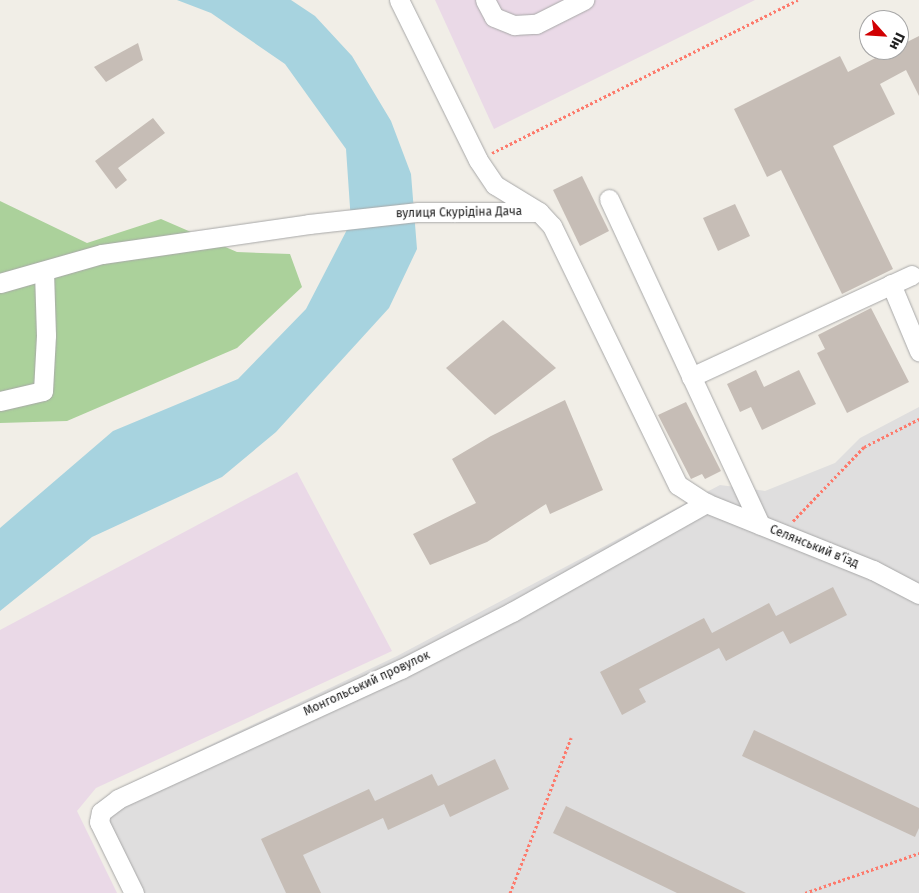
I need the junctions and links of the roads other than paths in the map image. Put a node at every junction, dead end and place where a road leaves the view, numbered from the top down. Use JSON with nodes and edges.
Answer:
{"nodes":[{"id":1,"x":399,"y":0,"type":"edge"},
{"id":2,"x":485,"y":0,"type":"edge"},
{"id":3,"x":584,"y":0,"type":"edge"},
{"id":4,"x":609,"y":199,"type":"dead end"},
{"id":5,"x":539,"y":212,"type":"junction"},
{"id":6,"x":44,"y":271,"type":"junction"},
{"id":7,"x":912,"y":274,"type":"dead end"},
{"id":8,"x":0,"y":283,"type":"edge"},
{"id":9,"x":891,"y":284,"type":"junction"},
{"id":10,"x":919,"y":351,"type":"edge"},
{"id":11,"x":691,"y":377,"type":"junction"},
{"id":12,"x":0,"y":401,"type":"edge"},
{"id":13,"x":706,"y":503,"type":"junction"},
{"id":14,"x":760,"y":526,"type":"junction"},
{"id":15,"x":919,"y":594,"type":"edge"},
{"id":16,"x":134,"y":893,"type":"edge"}],
"edges":[{"from":1,"to":5,"type":"street"},
{"from":2,"to":3,"type":"street"},
{"from":4,"to":11,"type":"street"},
{"from":5,"to":6,"type":"street","name":"вулиця Скурідіна Дача"},
{"from":5,"to":13,"type":"street","name":"вулиця Скурідіна Дача"},
{"from":6,"to":8,"type":"street","name":"вулиця Скурідіна Дача"},
{"from":6,"to":12,"type":"street"},
{"from":7,"to":9,"type":"street"},
{"from":9,"to":10,"type":"street"},
{"from":9,"to":11,"type":"street"},
{"from":11,"to":14,"type":"street"},
{"from":13,"to":14,"type":"street","name":"Селянський вʼїзд"},
{"from":13,"to":16,"type":"street","name":"Монгольський провулок"},
{"from":14,"to":15,"type":"street","name":"Селянський вʼїзд"}]}
